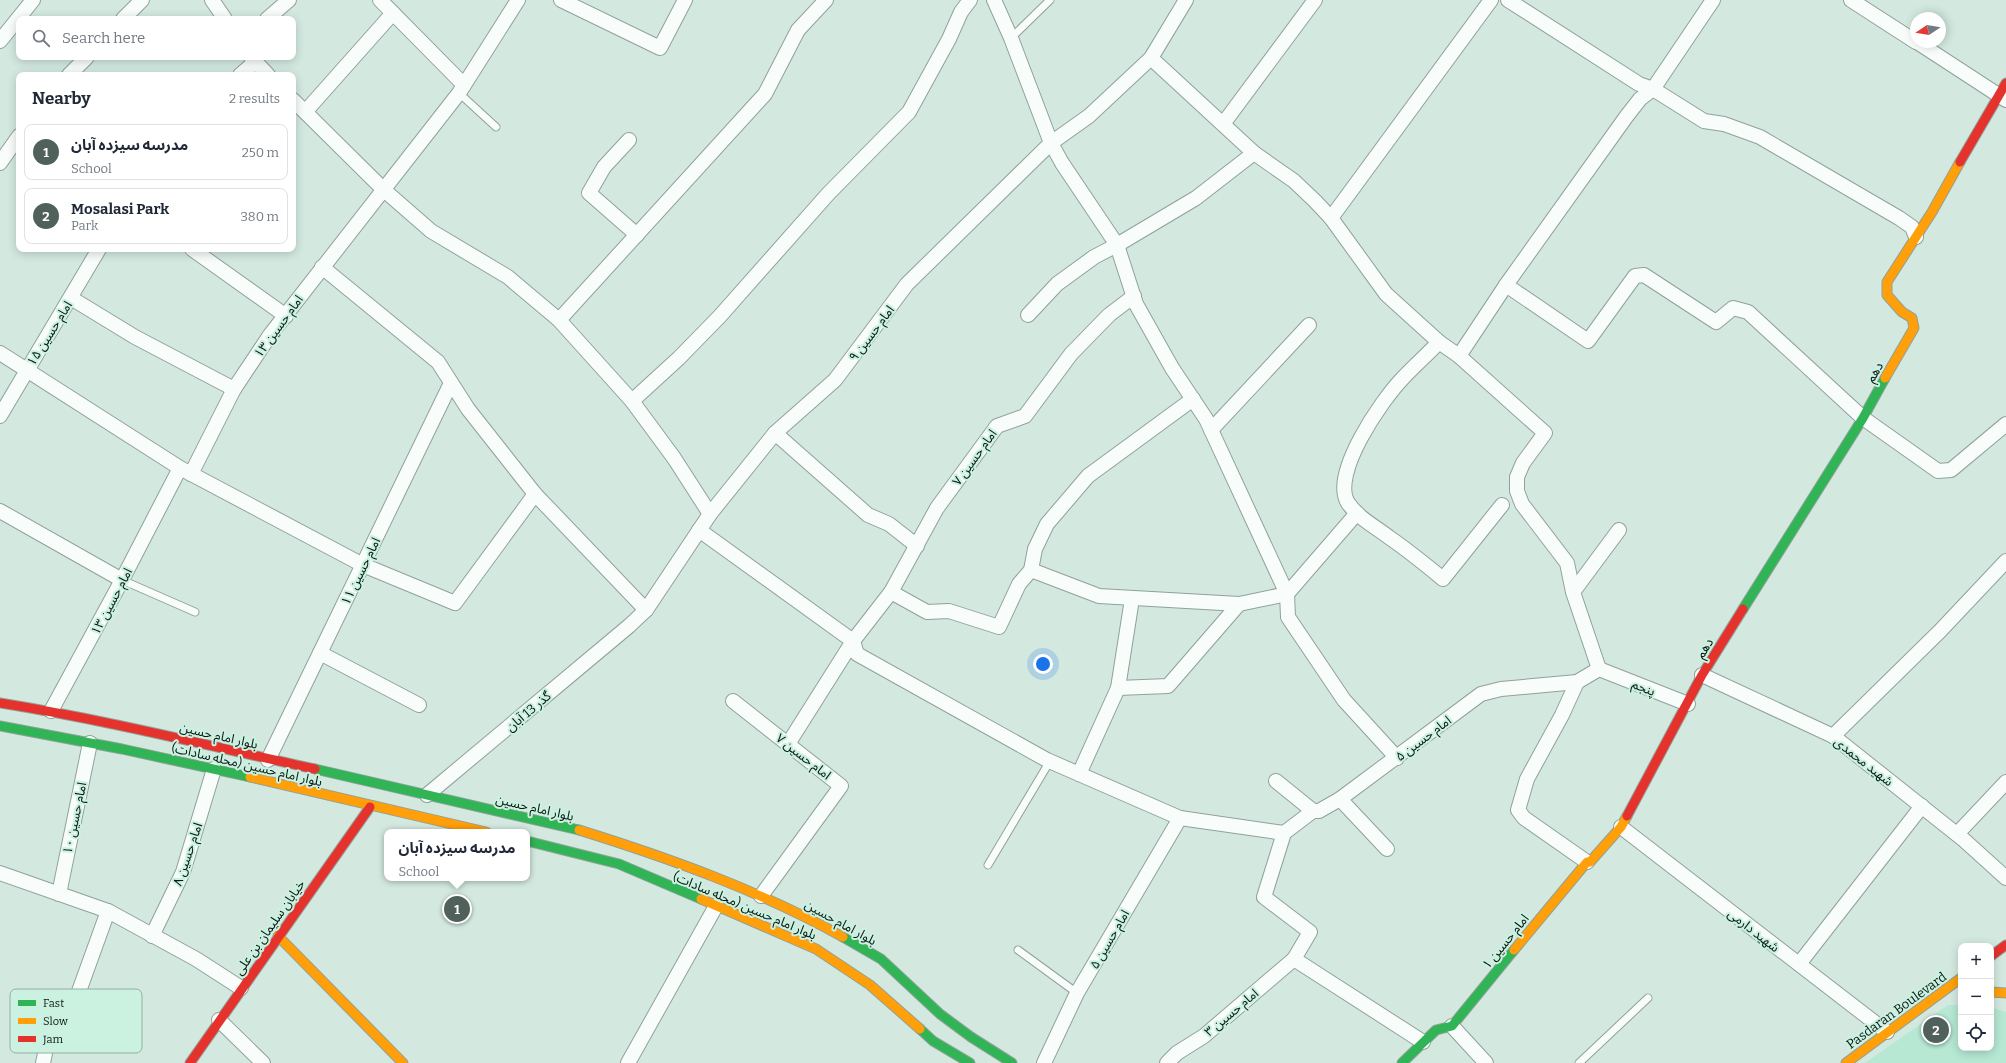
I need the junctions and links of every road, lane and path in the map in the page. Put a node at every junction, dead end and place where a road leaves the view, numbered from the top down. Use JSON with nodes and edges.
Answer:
{"nodes":[{"id":1,"x":33,"y":0,"type":"edge"},
{"id":2,"x":142,"y":0,"type":"edge"},
{"id":3,"x":212,"y":0,"type":"edge"},
{"id":4,"x":289,"y":0,"type":"edge"},
{"id":5,"x":380,"y":0,"type":"edge"},
{"id":6,"x":518,"y":0,"type":"edge"},
{"id":7,"x":561,"y":0,"type":"edge"},
{"id":8,"x":685,"y":0,"type":"edge"},
{"id":9,"x":826,"y":0,"type":"edge"},
{"id":10,"x":970,"y":0,"type":"edge"},
{"id":11,"x":994,"y":0,"type":"edge"},
{"id":12,"x":1050,"y":0,"type":"edge"},
{"id":13,"x":1186,"y":0,"type":"edge"},
{"id":14,"x":1315,"y":0,"type":"edge"},
{"id":15,"x":1491,"y":0,"type":"edge"},
{"id":16,"x":1508,"y":0,"type":"edge"},
{"id":17,"x":1713,"y":0,"type":"edge"},
{"id":18,"x":1850,"y":0,"type":"edge"},
{"id":19,"x":393,"y":13,"type":"junction"},
{"id":20,"x":19,"y":16,"type":"edge"},
{"id":21,"x":126,"y":16,"type":"edge"},
{"id":22,"x":222,"y":16,"type":"edge"},
{"id":23,"x":270,"y":16,"type":"edge"},
{"id":24,"x":16,"y":20,"type":"edge"},
{"id":25,"x":1011,"y":38,"type":"junction"},
{"id":26,"x":1910,"y":38,"type":"edge"},
{"id":27,"x":0,"y":39,"type":"edge"},
{"id":28,"x":1926,"y":48,"type":"edge"},
{"id":29,"x":1151,"y":58,"type":"junction"},
{"id":30,"x":84,"y":60,"type":"edge"},
{"id":31,"x":253,"y":60,"type":"edge"},
{"id":32,"x":72,"y":72,"type":"edge"},
{"id":33,"x":243,"y":72,"type":"edge"},
{"id":34,"x":265,"y":72,"type":"edge"},
{"id":35,"x":462,"y":89,"type":"junction"},
{"id":36,"x":1653,"y":89,"type":"junction"},
{"id":37,"x":2004,"y":93,"type":"edge"},
{"id":38,"x":296,"y":103,"type":"edge"},
{"id":39,"x":305,"y":112,"type":"junction"},
{"id":40,"x":1223,"y":124,"type":"junction"},
{"id":41,"x":496,"y":127,"type":"dead end"},
{"id":42,"x":16,"y":140,"type":"edge"},
{"id":43,"x":629,"y":140,"type":"dead end"},
{"id":44,"x":1051,"y":143,"type":"junction"},
{"id":45,"x":1254,"y":153,"type":"junction"},
{"id":46,"x":0,"y":163,"type":"edge"},
{"id":47,"x":384,"y":190,"type":"junction"},
{"id":48,"x":1331,"y":218,"type":"junction"},
{"id":49,"x":637,"y":235,"type":"junction"},
{"id":50,"x":1916,"y":237,"type":"junction"},
{"id":51,"x":1117,"y":245,"type":"junction"},
{"id":52,"x":97,"y":252,"type":"edge"},
{"id":53,"x":196,"y":252,"type":"edge"},
{"id":54,"x":322,"y":267,"type":"junction"},
{"id":55,"x":1506,"y":285,"type":"junction"},
{"id":56,"x":1134,"y":296,"type":"junction"},
{"id":57,"x":71,"y":298,"type":"junction"},
{"id":58,"x":1028,"y":315,"type":"dead end"},
{"id":59,"x":286,"y":316,"type":"junction"},
{"id":60,"x":559,"y":320,"type":"junction"},
{"id":61,"x":1309,"y":325,"type":"dead end"},
{"id":62,"x":1439,"y":342,"type":"junction"},
{"id":63,"x":0,"y":353,"type":"edge"},
{"id":64,"x":1459,"y":356,"type":"junction"},
{"id":65,"x":26,"y":370,"type":"junction"},
{"id":66,"x":451,"y":383,"type":"junction"},
{"id":67,"x":234,"y":390,"type":"junction"},
{"id":68,"x":1193,"y":399,"type":"junction"},
{"id":69,"x":632,"y":401,"type":"junction"},
{"id":70,"x":0,"y":416,"type":"edge"},
{"id":71,"x":1863,"y":418,"type":"junction"},
{"id":72,"x":2006,"y":424,"type":"edge"},
{"id":73,"x":1211,"y":430,"type":"junction"},
{"id":74,"x":775,"y":433,"type":"junction"},
{"id":75,"x":185,"y":471,"type":"junction"},
{"id":76,"x":535,"y":494,"type":"junction"},
{"id":77,"x":1502,"y":505,"type":"dead end"},
{"id":78,"x":0,"y":511,"type":"edge"},
{"id":79,"x":710,"y":514,"type":"junction"},
{"id":80,"x":1357,"y":514,"type":"junction"},
{"id":81,"x":699,"y":530,"type":"junction"},
{"id":82,"x":1619,"y":530,"type":"dead end"},
{"id":83,"x":917,"y":546,"type":"junction"},
{"id":84,"x":2006,"y":561,"type":"edge"},
{"id":85,"x":363,"y":565,"type":"junction"},
{"id":86,"x":1031,"y":570,"type":"junction"},
{"id":87,"x":122,"y":580,"type":"junction"},
{"id":88,"x":891,"y":592,"type":"junction"},
{"id":89,"x":1574,"y":592,"type":"junction"},
{"id":90,"x":1287,"y":594,"type":"junction"},
{"id":91,"x":1132,"y":599,"type":"junction"},
{"id":92,"x":1239,"y":604,"type":"junction"},
{"id":93,"x":646,"y":610,"type":"junction"},
{"id":94,"x":195,"y":612,"type":"dead end"},
{"id":95,"x":853,"y":641,"type":"junction"},
{"id":96,"x":320,"y":653,"type":"junction"},
{"id":97,"x":1599,"y":669,"type":"junction"},
{"id":98,"x":1702,"y":675,"type":"junction"},
{"id":99,"x":1577,"y":682,"type":"junction"},
{"id":100,"x":1118,"y":688,"type":"junction"},
{"id":101,"x":734,"y":701,"type":"dead end"},
{"id":102,"x":0,"y":704,"type":"edge"},
{"id":103,"x":1688,"y":704,"type":"junction"},
{"id":104,"x":419,"y":705,"type":"dead end"},
{"id":105,"x":51,"y":711,"type":"junction"},
{"id":106,"x":0,"y":726,"type":"edge"},
{"id":107,"x":1833,"y":736,"type":"junction"},
{"id":108,"x":90,"y":743,"type":"junction"},
{"id":109,"x":788,"y":744,"type":"junction"},
{"id":110,"x":1397,"y":758,"type":"junction"},
{"id":111,"x":268,"y":760,"type":"junction"},
{"id":112,"x":1050,"y":761,"type":"junction"},
{"id":113,"x":214,"y":769,"type":"junction"},
{"id":114,"x":1079,"y":774,"type":"junction"},
{"id":115,"x":1276,"y":781,"type":"dead end"},
{"id":116,"x":2006,"y":782,"type":"edge"},
{"id":117,"x":427,"y":795,"type":"junction"},
{"id":118,"x":1340,"y":799,"type":"junction"},
{"id":119,"x":1922,"y":806,"type":"junction"},
{"id":120,"x":370,"y":807,"type":"junction"},
{"id":121,"x":1313,"y":811,"type":"junction"},
{"id":122,"x":1180,"y":818,"type":"junction"},
{"id":123,"x":1622,"y":827,"type":"junction"},
{"id":124,"x":472,"y":829,"type":"edge"},
{"id":125,"x":1284,"y":834,"type":"junction"},
{"id":126,"x":1957,"y":834,"type":"junction"},
{"id":127,"x":530,"y":842,"type":"edge"},
{"id":128,"x":1387,"y":849,"type":"dead end"},
{"id":129,"x":1587,"y":862,"type":"junction"},
{"id":130,"x":988,"y":865,"type":"dead end"},
{"id":131,"x":0,"y":873,"type":"edge"},
{"id":132,"x":2006,"y":878,"type":"edge"},
{"id":133,"x":59,"y":894,"type":"junction"},
{"id":134,"x":761,"y":896,"type":"junction"},
{"id":135,"x":716,"y":906,"type":"junction"},
{"id":136,"x":108,"y":911,"type":"junction"},
{"id":137,"x":152,"y":936,"type":"junction"},
{"id":138,"x":278,"y":936,"type":"junction"},
{"id":139,"x":2006,"y":945,"type":"edge"},
{"id":140,"x":1018,"y":950,"type":"dead end"},
{"id":141,"x":1994,"y":954,"type":"edge"},
{"id":142,"x":1294,"y":959,"type":"junction"},
{"id":143,"x":1799,"y":964,"type":"junction"},
{"id":144,"x":1960,"y":979,"type":"edge"},
{"id":145,"x":241,"y":988,"type":"junction"},
{"id":146,"x":80,"y":989,"type":"edge"},
{"id":147,"x":1947,"y":989,"type":"junction"},
{"id":148,"x":1958,"y":990,"type":"edge"},
{"id":149,"x":1994,"y":992,"type":"edge"},
{"id":150,"x":1077,"y":993,"type":"junction"},
{"id":151,"x":2006,"y":994,"type":"edge"},
{"id":152,"x":1648,"y":998,"type":"dead end"},
{"id":153,"x":219,"y":1020,"type":"junction"},
{"id":154,"x":1452,"y":1026,"type":"junction"},
{"id":155,"x":1887,"y":1032,"type":"junction"},
{"id":156,"x":1424,"y":1042,"type":"junction"},
{"id":157,"x":45,"y":1053,"type":"edge"},
{"id":158,"x":43,"y":1063,"type":"edge"},
{"id":159,"x":190,"y":1063,"type":"edge"},
{"id":160,"x":263,"y":1063,"type":"edge"},
{"id":161,"x":403,"y":1063,"type":"edge"},
{"id":162,"x":628,"y":1063,"type":"edge"},
{"id":163,"x":970,"y":1063,"type":"edge"},
{"id":164,"x":1012,"y":1063,"type":"edge"},
{"id":165,"x":1044,"y":1063,"type":"edge"},
{"id":166,"x":1167,"y":1063,"type":"edge"},
{"id":167,"x":1402,"y":1063,"type":"edge"},
{"id":168,"x":1486,"y":1063,"type":"edge"},
{"id":169,"x":1580,"y":1063,"type":"edge"},
{"id":170,"x":1846,"y":1063,"type":"edge"}],
"edges":[{"from":1,"to":20,"type":"street"},
{"from":2,"to":21,"type":"street"},
{"from":3,"to":22,"type":"street"},
{"from":4,"to":23,"type":"street"},
{"from":5,"to":19,"type":"street"},
{"from":6,"to":35,"type":"street","name":"امام حسین ۱۳"},
{"from":7,"to":8,"type":"street"},
{"from":9,"to":49,"type":"street"},
{"from":10,"to":69,"type":"street"},
{"from":11,"to":25,"type":"street"},
{"from":12,"to":25,"type":"lane"},
{"from":13,"to":29,"type":"street","name":"امام حسین ۹"},
{"from":14,"to":40,"type":"street"},
{"from":15,"to":48,"type":"street"},
{"from":16,"to":36,"type":"street"},
{"from":17,"to":36,"type":"street"},
{"from":18,"to":26,"type":"street"},
{"from":19,"to":35,"type":"street"},
{"from":19,"to":39,"type":"street"},
{"from":24,"to":27,"type":"street"},
{"from":25,"to":44,"type":"street"},
{"from":28,"to":37,"type":"street"},
{"from":29,"to":40,"type":"street"},
{"from":29,"to":44,"type":"street","name":"امام حسین ۹"},
{"from":30,"to":32,"type":"street"},
{"from":31,"to":33,"type":"street"},
{"from":31,"to":34,"type":"street"},
{"from":35,"to":41,"type":"lane"},
{"from":35,"to":47,"type":"street","name":"امام حسین ۱۳"},
{"from":36,"to":50,"type":"street"},
{"from":36,"to":55,"type":"street"},
{"from":37,"to":50,"type":"street","name":"دهم"},
{"from":38,"to":39,"type":"street"},
{"from":39,"to":47,"type":"street"},
{"from":40,"to":45,"type":"street"},
{"from":42,"to":46,"type":"street"},
{"from":43,"to":49,"type":"street"},
{"from":44,"to":51,"type":"street"},
{"from":44,"to":74,"type":"street","name":"امام حسین ۹"},
{"from":45,"to":48,"type":"street"},
{"from":45,"to":51,"type":"street"},
{"from":47,"to":54,"type":"street","name":"امام حسین ۱۳"},
{"from":47,"to":60,"type":"street"},
{"from":48,"to":62,"type":"street"},
{"from":49,"to":60,"type":"street"},
{"from":50,"to":71,"type":"street","name":"دهم"},
{"from":51,"to":56,"type":"street"},
{"from":51,"to":58,"type":"street"},
{"from":52,"to":57,"type":"street","name":"امام حسین ۱۵"},
{"from":53,"to":59,"type":"street"},
{"from":54,"to":59,"type":"street","name":"امام حسین ۱۳"},
{"from":54,"to":66,"type":"street"},
{"from":55,"to":64,"type":"street"},
{"from":55,"to":71,"type":"street"},
{"from":56,"to":68,"type":"street"},
{"from":56,"to":83,"type":"street","name":"امام حسین ۷"},
{"from":57,"to":65,"type":"street","name":"امام حسین ۱۵"},
{"from":57,"to":67,"type":"street"},
{"from":59,"to":67,"type":"street","name":"امام حسین ۱۳"},
{"from":60,"to":69,"type":"street"},
{"from":61,"to":73,"type":"street"},
{"from":62,"to":64,"type":"street"},
{"from":62,"to":80,"type":"street"},
{"from":63,"to":65,"type":"street"},
{"from":64,"to":89,"type":"street"},
{"from":65,"to":70,"type":"street","name":"امام حسین ۱۵"},
{"from":65,"to":75,"type":"street"},
{"from":66,"to":76,"type":"street"},
{"from":66,"to":85,"type":"street","name":"امام حسین ۱۱"},
{"from":67,"to":75,"type":"street","name":"امام حسین ۱۳"},
{"from":68,"to":73,"type":"street"},
{"from":68,"to":86,"type":"street"},
{"from":69,"to":79,"type":"street"},
{"from":71,"to":72,"type":"street"},
{"from":71,"to":98,"type":"street","name":"دهم"},
{"from":73,"to":90,"type":"street"},
{"from":74,"to":79,"type":"street","name":"امام حسین ۹"},
{"from":74,"to":83,"type":"street"},
{"from":75,"to":85,"type":"street"},
{"from":75,"to":87,"type":"street","name":"امام حسین ۱۳"},
{"from":76,"to":85,"type":"street"},
{"from":76,"to":93,"type":"street"},
{"from":77,"to":80,"type":"street"},
{"from":78,"to":87,"type":"street"},
{"from":79,"to":81,"type":"street","name":"امام حسین ۹"},
{"from":80,"to":90,"type":"street"},
{"from":81,"to":93,"type":"street","name":"امام حسین ۹"},
{"from":81,"to":95,"type":"street"},
{"from":82,"to":89,"type":"street"},
{"from":83,"to":88,"type":"street","name":"امام حسین ۷"},
{"from":84,"to":107,"type":"street"},
{"from":85,"to":96,"type":"street","name":"امام حسین ۱۱"},
{"from":86,"to":88,"type":"street"},
{"from":86,"to":91,"type":"street"},
{"from":87,"to":94,"type":"lane"},
{"from":87,"to":105,"type":"street","name":"امام حسین ۱۳"},
{"from":88,"to":95,"type":"street","name":"امام حسین ۷"},
{"from":89,"to":97,"type":"street"},
{"from":90,"to":92,"type":"street"},
{"from":90,"to":110,"type":"street"},
{"from":91,"to":92,"type":"street"},
{"from":91,"to":100,"type":"street"},
{"from":92,"to":100,"type":"street"},
{"from":93,"to":117,"type":"street","name":"گذر 13 آبان"},
{"from":95,"to":109,"type":"street","name":"امام حسین ۷"},
{"from":95,"to":112,"type":"street"},
{"from":96,"to":104,"type":"street"},
{"from":96,"to":111,"type":"street","name":"امام حسین ۱۱"},
{"from":97,"to":99,"type":"street"},
{"from":97,"to":103,"type":"street","name":"پنجم"},
{"from":98,"to":103,"type":"street","name":"دهم"},
{"from":98,"to":107,"type":"street","name":"شهید محمدی"},
{"from":99,"to":110,"type":"street","name":"امام حسین ۵"},
{"from":99,"to":129,"type":"street"},
{"from":100,"to":114,"type":"street"},
{"from":101,"to":109,"type":"street","name":"امام حسین ۷"},
{"from":102,"to":105,"type":"street","name":"بلوار امام حسین"},
{"from":103,"to":123,"type":"street","name":"امام حسین ۱"},
{"from":105,"to":111,"type":"street","name":"بلوار امام حسین"},
{"from":106,"to":108,"type":"street","name":"بلوار امام حسین (محله سادات)"},
{"from":107,"to":119,"type":"street","name":"شهید محمدی"},
{"from":108,"to":113,"type":"street","name":"بلوار امام حسین (محله سادات)"},
{"from":108,"to":133,"type":"street","name":"امام حسین ۱۰"},
{"from":109,"to":134,"type":"street","name":"امام حسین ۷"},
{"from":110,"to":118,"type":"street","name":"امام حسین ۵"},
{"from":111,"to":117,"type":"street","name":"بلوار امام حسین"},
{"from":112,"to":114,"type":"street"},
{"from":112,"to":130,"type":"lane"},
{"from":113,"to":120,"type":"street","name":"بلوار امام حسین (محله سادات)"},
{"from":113,"to":137,"type":"street","name":"امام حسین ۸"},
{"from":114,"to":122,"type":"street"},
{"from":115,"to":121,"type":"street"},
{"from":116,"to":126,"type":"street"},
{"from":117,"to":134,"type":"street","name":"بلوار امام حسین"},
{"from":118,"to":121,"type":"street","name":"امام حسین ۵"},
{"from":118,"to":128,"type":"street"},
{"from":119,"to":126,"type":"street","name":"شهید محمدی"},
{"from":119,"to":143,"type":"street"},
{"from":120,"to":124,"type":"street","name":"بلوار امام حسین (محله سادات)"},
{"from":120,"to":138,"type":"street","name":"خیابان سلیمان بن علی"},
{"from":121,"to":125,"type":"street","name":"امام حسین ۵"},
{"from":122,"to":125,"type":"street"},
{"from":122,"to":150,"type":"street","name":"امام حسین ۵"},
{"from":123,"to":129,"type":"street","name":"امام حسین ۱"},
{"from":123,"to":143,"type":"street","name":"شهید دارمی"},
{"from":125,"to":142,"type":"street","name":"امام حسین ۳"},
{"from":126,"to":132,"type":"street","name":"شهید محمدی"},
{"from":127,"to":135,"type":"street","name":"بلوار امام حسین (محله سادات)"},
{"from":129,"to":154,"type":"street","name":"امام حسین ۱"},
{"from":131,"to":133,"type":"street"},
{"from":133,"to":136,"type":"street"},
{"from":134,"to":164,"type":"street","name":"بلوار امام حسین"},
{"from":135,"to":162,"type":"street"},
{"from":135,"to":163,"type":"street","name":"بلوار امام حسین (محله سادات)"},
{"from":136,"to":137,"type":"street"},
{"from":136,"to":146,"type":"street"},
{"from":137,"to":145,"type":"street"},
{"from":138,"to":145,"type":"street","name":"خیابان سلیمان بن علی"},
{"from":138,"to":161,"type":"street"},
{"from":139,"to":141,"type":"street"},
{"from":140,"to":150,"type":"lane"},
{"from":142,"to":156,"type":"street"},
{"from":142,"to":166,"type":"street","name":"امام حسین ۳"},
{"from":143,"to":155,"type":"street","name":"شهید دارمی"},
{"from":144,"to":147,"type":"street","name":"Pasdaran Boulevard"},
{"from":145,"to":153,"type":"street","name":"خیابان سلیمان بن علی"},
{"from":147,"to":148,"type":"street"},
{"from":147,"to":155,"type":"street","name":"Pasdaran Boulevard"},
{"from":149,"to":151,"type":"street"},
{"from":150,"to":165,"type":"street","name":"امام حسین ۵"},
{"from":152,"to":169,"type":"lane"},
{"from":153,"to":159,"type":"street","name":"خیابان سلیمان بن علی"},
{"from":153,"to":160,"type":"street"},
{"from":154,"to":156,"type":"street"},
{"from":154,"to":168,"type":"street"},
{"from":155,"to":170,"type":"street","name":"Pasdaran Boulevard"},
{"from":156,"to":167,"type":"street"},
{"from":157,"to":158,"type":"street"}]}
